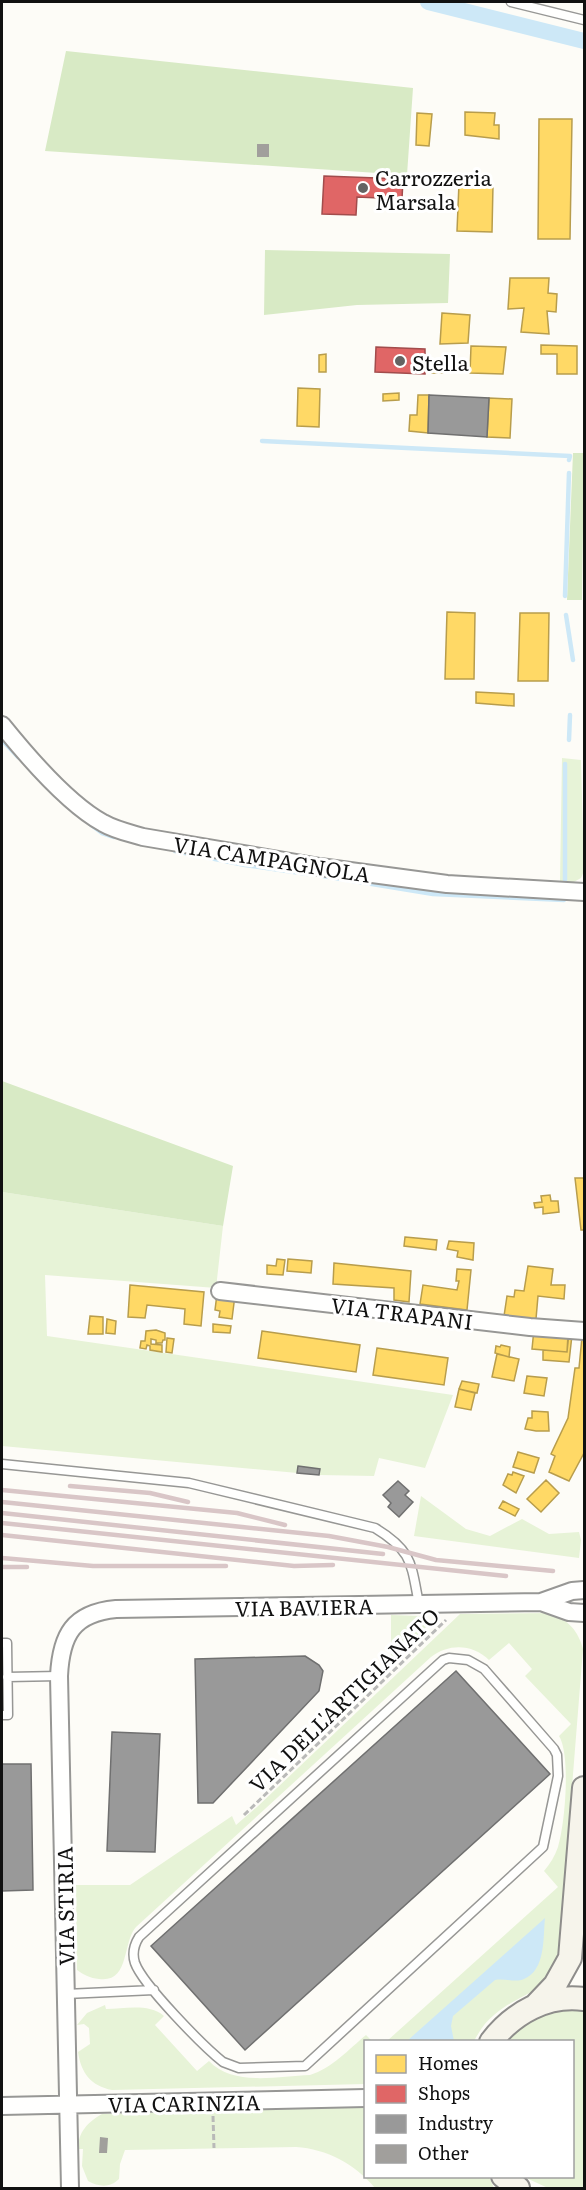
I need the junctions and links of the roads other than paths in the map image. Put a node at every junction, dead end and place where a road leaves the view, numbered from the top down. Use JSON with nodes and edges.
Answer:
{"nodes":[{"id":1,"x":511,"y":2,"type":"edge"},
{"id":2,"x":585,"y":20,"type":"edge"},
{"id":3,"x":2,"y":725,"type":"edge"},
{"id":4,"x":585,"y":892,"type":"edge"},
{"id":5,"x":220,"y":1291,"type":"dead end"},
{"id":6,"x":585,"y":1331,"type":"edge"},
{"id":7,"x":2,"y":1464,"type":"edge"},
{"id":8,"x":585,"y":1590,"type":"edge"},
{"id":9,"x":541,"y":1602,"type":"junction"},
{"id":10,"x":419,"y":1605,"type":"junction"},
{"id":11,"x":585,"y":1613,"type":"edge"},
{"id":12,"x":72,"y":1627,"type":"joint"},
{"id":13,"x":2,"y":1643,"type":"edge"},
{"id":14,"x":59,"y":1676,"type":"junction"},
{"id":15,"x":7,"y":1677,"type":"junction"},
{"id":16,"x":2,"y":1715,"type":"edge"},
{"id":17,"x":585,"y":1788,"type":"edge"},
{"id":18,"x":570,"y":1958,"type":"junction"},
{"id":19,"x":585,"y":1989,"type":"edge"},
{"id":20,"x":154,"y":1990,"type":"junction"},
{"id":21,"x":66,"y":1994,"type":"junction"},
{"id":22,"x":585,"y":1999,"type":"edge"},
{"id":23,"x":536,"y":2006,"type":"junction"},
{"id":24,"x":493,"y":2040,"type":"edge"},
{"id":25,"x":364,"y":2098,"type":"edge"},
{"id":26,"x":68,"y":2105,"type":"junction"},
{"id":27,"x":2,"y":2106,"type":"edge"},
{"id":28,"x":504,"y":2178,"type":"edge"},
{"id":29,"x":70,"y":2188,"type":"edge"},
{"id":30,"x":518,"y":2188,"type":"edge"}],
"edges":[{"from":1,"to":2,"type":"lane"},
{"from":3,"to":4,"type":"street","name":"VIA CAMPAGNOLA"},
{"from":5,"to":6,"type":"street","name":"VIA TRAPANI"},
{"from":7,"to":10,"type":"lane"},
{"from":8,"to":9,"type":"street","name":"VIA BAVIERA"},
{"from":9,"to":10,"type":"street","name":"VIA BAVIERA"},
{"from":9,"to":11,"type":"street","name":"VIA BAVIERA"},
{"from":10,"to":12,"type":"street","name":"VIA BAVIERA"},
{"from":12,"to":14,"type":"street","name":"VIA STIRIA"},
{"from":13,"to":15,"type":"lane"},
{"from":14,"to":15,"type":"lane"},
{"from":14,"to":21,"type":"street","name":"VIA STIRIA"},
{"from":15,"to":16,"type":"lane"},
{"from":17,"to":18,"type":"street"},
{"from":18,"to":19,"type":"street"},
{"from":18,"to":23,"type":"street"},
{"from":20,"to":20,"type":"lane"},
{"from":20,"to":21,"type":"lane"},
{"from":21,"to":26,"type":"street","name":"VIA STIRIA"},
{"from":22,"to":23,"type":"street"},
{"from":23,"to":24,"type":"street"},
{"from":25,"to":26,"type":"street","name":"VIA CARINZIA"},
{"from":26,"to":27,"type":"street","name":"VIA CARINZIA"},
{"from":26,"to":29,"type":"street","name":"VIA STIRIA"},
{"from":28,"to":30,"type":"street"}]}
